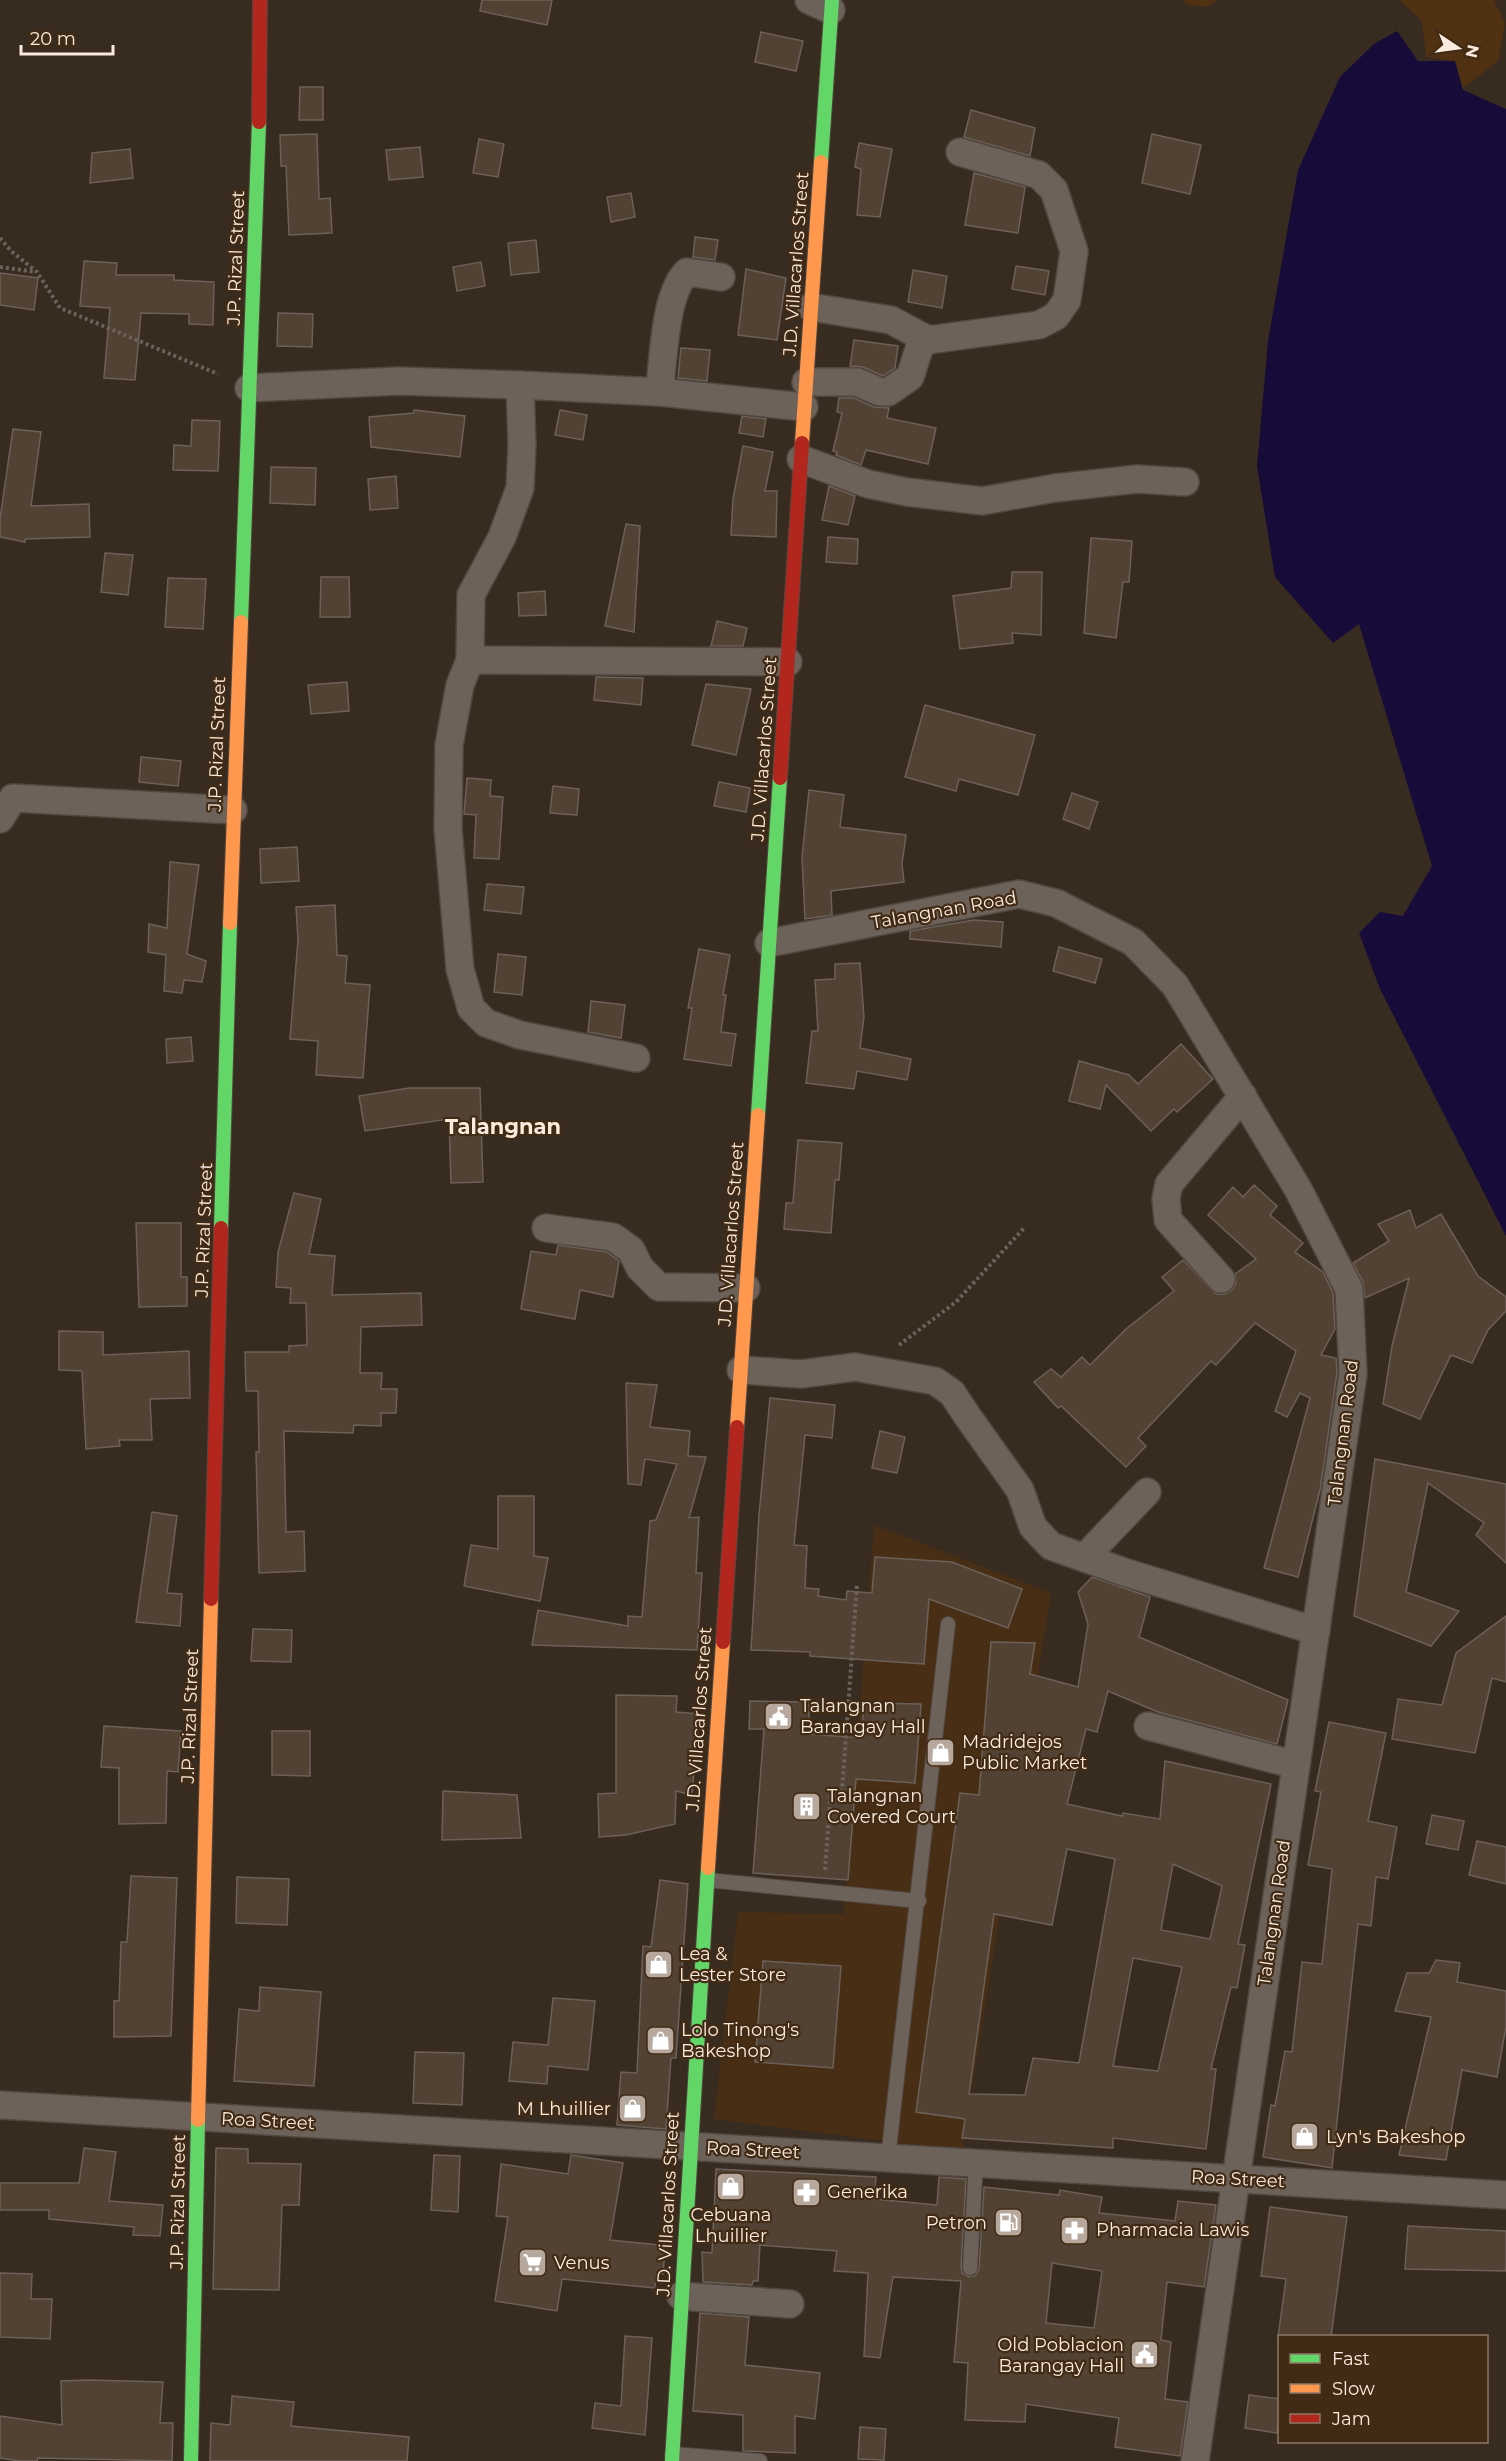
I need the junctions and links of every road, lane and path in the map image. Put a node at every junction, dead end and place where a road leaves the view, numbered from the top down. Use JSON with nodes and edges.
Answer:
{"nodes":[{"id":1,"x":260,"y":0,"type":"edge"},
{"id":2,"x":824,"y":3,"type":"edge"},
{"id":3,"x":960,"y":152,"type":"dead end"},
{"id":4,"x":0,"y":238,"type":"edge"},
{"id":5,"x":0,"y":267,"type":"edge"},
{"id":6,"x":37,"y":272,"type":"junction"},
{"id":7,"x":721,"y":277,"type":"dead end"},
{"id":8,"x":811,"y":307,"type":"junction"},
{"id":9,"x":928,"y":340,"type":"junction"},
{"id":10,"x":520,"y":385,"type":"junction"},
{"id":11,"x":249,"y":387,"type":"junction"},
{"id":12,"x":659,"y":392,"type":"junction"},
{"id":13,"x":805,"y":395,"type":"junction"},
{"id":14,"x":801,"y":459,"type":"junction"},
{"id":15,"x":1185,"y":482,"type":"dead end"},
{"id":16,"x":470,"y":660,"type":"junction"},
{"id":17,"x":788,"y":662,"type":"junction"},
{"id":18,"x":233,"y":810,"type":"junction"},
{"id":19,"x":0,"y":819,"type":"edge"},
{"id":20,"x":769,"y":943,"type":"junction"},
{"id":21,"x":636,"y":1058,"type":"dead end"},
{"id":22,"x":1243,"y":1096,"type":"junction"},
{"id":23,"x":1025,"y":1227,"type":"dead end"},
{"id":24,"x":546,"y":1228,"type":"dead end"},
{"id":25,"x":1221,"y":1279,"type":"dead end"},
{"id":26,"x":746,"y":1288,"type":"junction"},
{"id":27,"x":741,"y":1370,"type":"junction"},
{"id":28,"x":867,"y":1370,"type":"junction"},
{"id":29,"x":1147,"y":1492,"type":"dead end"},
{"id":30,"x":1085,"y":1557,"type":"junction"},
{"id":31,"x":856,"y":1584,"type":"dead end"},
{"id":32,"x":948,"y":1624,"type":"dead end"},
{"id":33,"x":1316,"y":1631,"type":"junction"},
{"id":34,"x":1148,"y":1726,"type":"dead end"},
{"id":35,"x":1296,"y":1765,"type":"junction"},
{"id":36,"x":707,"y":1880,"type":"junction"},
{"id":37,"x":823,"y":1892,"type":"junction"},
{"id":38,"x":919,"y":1901,"type":"junction"},
{"id":39,"x":0,"y":2105,"type":"edge"},
{"id":40,"x":198,"y":2117,"type":"junction"},
{"id":41,"x":689,"y":2146,"type":"junction"},
{"id":42,"x":888,"y":2158,"type":"junction"},
{"id":43,"x":976,"y":2163,"type":"junction"},
{"id":44,"x":1234,"y":2179,"type":"junction"},
{"id":45,"x":1506,"y":2195,"type":"edge"},
{"id":46,"x":970,"y":2268,"type":"dead end"},
{"id":47,"x":681,"y":2296,"type":"junction"},
{"id":48,"x":790,"y":2304,"type":"dead end"},
{"id":49,"x":672,"y":2457,"type":"edge"},
{"id":50,"x":191,"y":2461,"type":"edge"},
{"id":51,"x":760,"y":2461,"type":"edge"},
{"id":52,"x":1195,"y":2461,"type":"edge"}],
"edges":[{"from":1,"to":11,"type":"street","name":"J.P. Rizal Street"},
{"from":2,"to":8,"type":"street","name":"J.D. Villacarlos Street"},
{"from":3,"to":9,"type":"street"},
{"from":4,"to":6,"type":"path"},
{"from":5,"to":6,"type":"path"},
{"from":6,"to":11,"type":"path"},
{"from":7,"to":12,"type":"street"},
{"from":8,"to":9,"type":"street"},
{"from":8,"to":13,"type":"street","name":"J.D. Villacarlos Street"},
{"from":9,"to":13,"type":"street"},
{"from":10,"to":11,"type":"street"},
{"from":10,"to":12,"type":"street"},
{"from":10,"to":16,"type":"street"},
{"from":11,"to":18,"type":"street","name":"J.P. Rizal Street"},
{"from":12,"to":13,"type":"street"},
{"from":13,"to":14,"type":"street","name":"J.D. Villacarlos Street"},
{"from":14,"to":15,"type":"street"},
{"from":14,"to":17,"type":"street","name":"J.D. Villacarlos Street"},
{"from":16,"to":17,"type":"street"},
{"from":16,"to":21,"type":"street"},
{"from":17,"to":20,"type":"street","name":"J.D. Villacarlos Street"},
{"from":18,"to":19,"type":"street"},
{"from":18,"to":40,"type":"street","name":"J.P. Rizal Street"},
{"from":20,"to":22,"type":"street","name":"Talangnan Road"},
{"from":20,"to":26,"type":"street","name":"J.D. Villacarlos Street"},
{"from":22,"to":25,"type":"street"},
{"from":22,"to":33,"type":"street","name":"Talangnan Road"},
{"from":23,"to":28,"type":"path"},
{"from":24,"to":26,"type":"street"},
{"from":26,"to":27,"type":"street","name":"J.D. Villacarlos Street"},
{"from":27,"to":28,"type":"street"},
{"from":27,"to":36,"type":"street","name":"J.D. Villacarlos Street"},
{"from":28,"to":30,"type":"street"},
{"from":29,"to":30,"type":"street"},
{"from":30,"to":33,"type":"street"},
{"from":31,"to":37,"type":"path"},
{"from":32,"to":38,"type":"lane"},
{"from":33,"to":35,"type":"street","name":"Talangnan Road"},
{"from":34,"to":35,"type":"street"},
{"from":35,"to":44,"type":"street","name":"Talangnan Road"},
{"from":36,"to":37,"type":"lane"},
{"from":36,"to":41,"type":"street","name":"J.D. Villacarlos Street"},
{"from":37,"to":38,"type":"lane"},
{"from":38,"to":42,"type":"lane"},
{"from":39,"to":40,"type":"street","name":"Roa Street"},
{"from":40,"to":41,"type":"street","name":"Roa Street"},
{"from":40,"to":50,"type":"street","name":"J.P. Rizal Street"},
{"from":41,"to":42,"type":"street","name":"Roa Street"},
{"from":41,"to":47,"type":"street","name":"J.D. Villacarlos Street"},
{"from":42,"to":43,"type":"street","name":"Roa Street"},
{"from":43,"to":44,"type":"street","name":"Roa Street"},
{"from":43,"to":46,"type":"lane"},
{"from":44,"to":45,"type":"street","name":"Roa Street"},
{"from":44,"to":52,"type":"street","name":"Talangnan Road"},
{"from":47,"to":48,"type":"street"},
{"from":47,"to":49,"type":"street","name":"J.D. Villacarlos Street"},
{"from":49,"to":51,"type":"lane"}]}
